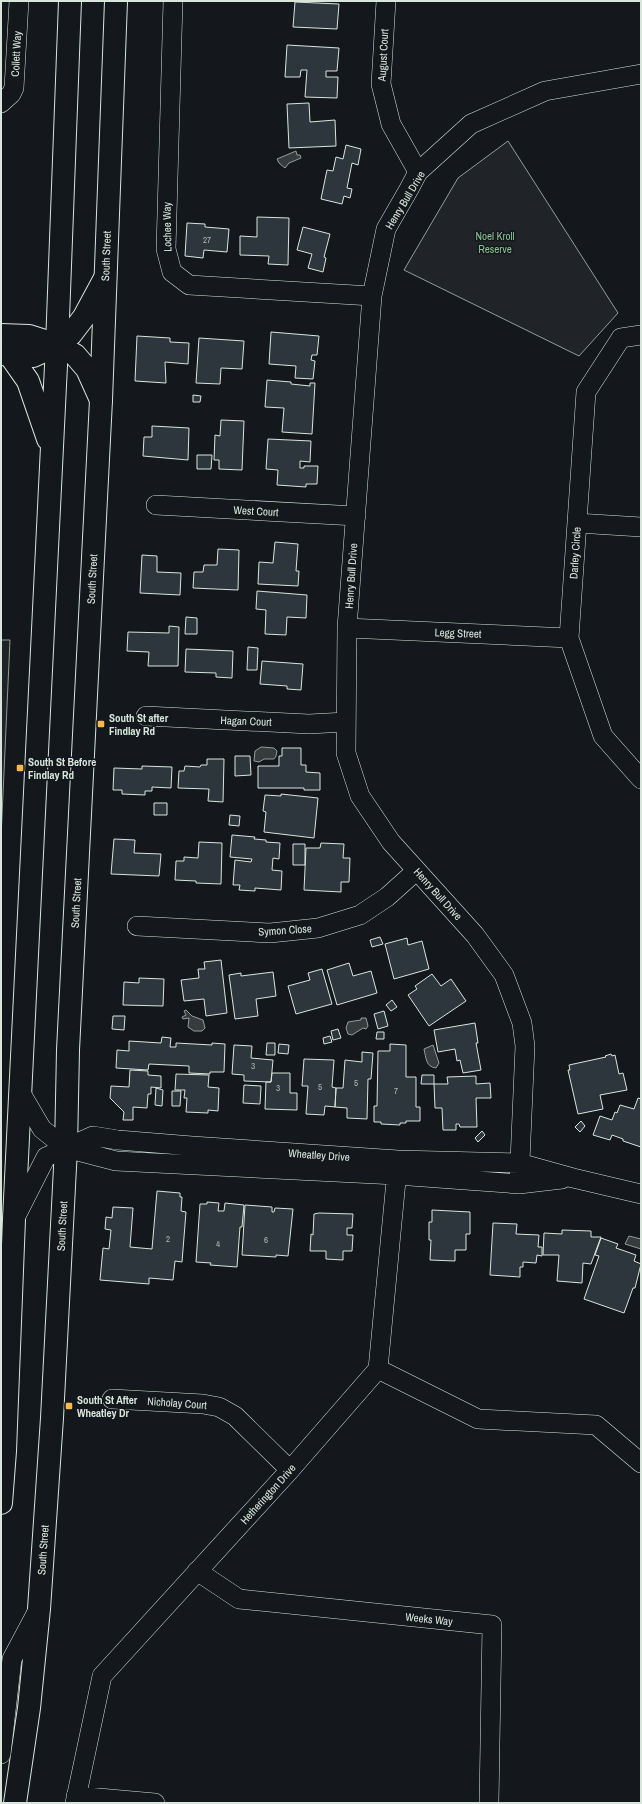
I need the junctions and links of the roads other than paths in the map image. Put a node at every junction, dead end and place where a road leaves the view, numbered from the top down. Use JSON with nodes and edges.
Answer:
{"nodes":[{"id":1,"x":19,"y":1,"type":"edge"},
{"id":2,"x":70,"y":1,"type":"edge"},
{"id":3,"x":116,"y":1,"type":"edge"},
{"id":4,"x":173,"y":1,"type":"edge"},
{"id":5,"x":386,"y":1,"type":"edge"},
{"id":6,"x":641,"y":74,"type":"edge"},
{"id":7,"x":1,"y":103,"type":"edge"},
{"id":8,"x":418,"y":172,"type":"junction"},
{"id":9,"x":105,"y":278,"type":"junction"},
{"id":10,"x":372,"y":296,"type":"junction"},
{"id":11,"x":1,"y":335,"type":"edge"},
{"id":12,"x":641,"y":335,"type":"edge"},
{"id":13,"x":57,"y":345,"type":"junction"},
{"id":14,"x":5,"y":354,"type":"edge"},
{"id":15,"x":101,"y":400,"type":"junction"},
{"id":16,"x":52,"y":452,"type":"junction"},
{"id":17,"x":156,"y":506,"type":"dead end"},
{"id":18,"x":356,"y":516,"type":"junction"},
{"id":19,"x":577,"y":523,"type":"junction"},
{"id":20,"x":641,"y":527,"type":"edge"},
{"id":21,"x":347,"y":628,"type":"junction"},
{"id":22,"x":569,"y":638,"type":"junction"},
{"id":23,"x":146,"y":716,"type":"dead end"},
{"id":24,"x":346,"y":722,"type":"junction"},
{"id":25,"x":641,"y":779,"type":"edge"},
{"id":26,"x":416,"y":871,"type":"junction"},
{"id":27,"x":137,"y":926,"type":"dead end"},
{"id":28,"x":22,"y":1095,"type":"junction"},
{"id":29,"x":66,"y":1148,"type":"junction"},
{"id":30,"x":520,"y":1163,"type":"junction"},
{"id":31,"x":397,"y":1168,"type":"junction"},
{"id":32,"x":573,"y":1178,"type":"junction"},
{"id":33,"x":519,"y":1184,"type":"junction"},
{"id":34,"x":641,"y":1194,"type":"edge"},
{"id":35,"x":14,"y":1219,"type":"junction"},
{"id":36,"x":378,"y":1369,"type":"junction"},
{"id":37,"x":112,"y":1399,"type":"dead end"},
{"id":38,"x":641,"y":1463,"type":"edge"},
{"id":39,"x":290,"y":1470,"type":"junction"},
{"id":40,"x":1,"y":1503,"type":"edge"},
{"id":41,"x":197,"y":1571,"type":"junction"},
{"id":42,"x":39,"y":1609,"type":"junction"},
{"id":43,"x":1,"y":1754,"type":"edge"},
{"id":44,"x":76,"y":1800,"type":"edge"},
{"id":45,"x":15,"y":1803,"type":"edge"},
{"id":46,"x":155,"y":1803,"type":"edge"},
{"id":47,"x":489,"y":1803,"type":"edge"}],
"edges":[{"from":1,"to":7,"type":"street","name":"Collett Way"},
{"from":2,"to":13,"type":"main road"},
{"from":3,"to":9,"type":"main road","name":"South Street"},
{"from":4,"to":10,"type":"street","name":"Lochee Way"},
{"from":5,"to":8,"type":"street","name":"August Court"},
{"from":6,"to":8,"type":"street","name":"Henry Bull Drive"},
{"from":8,"to":10,"type":"street","name":"Henry Bull Drive"},
{"from":9,"to":13,"type":"main road"},
{"from":9,"to":15,"type":"main road","name":"South Street"},
{"from":10,"to":18,"type":"street","name":"Henry Bull Drive"},
{"from":11,"to":13,"type":"main road"},
{"from":12,"to":19,"type":"street","name":"Darley Circle"},
{"from":13,"to":14,"type":"main road"},
{"from":13,"to":15,"type":"main road"},
{"from":13,"to":16,"type":"main road"},
{"from":14,"to":16,"type":"main road"},
{"from":15,"to":29,"type":"main road","name":"South Street"},
{"from":16,"to":28,"type":"main road"},
{"from":17,"to":18,"type":"street","name":"West Court"},
{"from":18,"to":21,"type":"street","name":"Henry Bull Drive"},
{"from":19,"to":20,"type":"street"},
{"from":19,"to":22,"type":"street","name":"Darley Circle"},
{"from":21,"to":22,"type":"street","name":"Legg Street"},
{"from":21,"to":24,"type":"street","name":"Henry Bull Drive"},
{"from":22,"to":25,"type":"street","name":"Darley Circle"},
{"from":23,"to":24,"type":"street","name":"Hagan Court"},
{"from":24,"to":26,"type":"street","name":"Henry Bull Drive"},
{"from":26,"to":27,"type":"street","name":"Symon Close"},
{"from":26,"to":30,"type":"street","name":"Henry Bull Drive"},
{"from":28,"to":29,"type":"street"},
{"from":28,"to":35,"type":"main road"},
{"from":29,"to":31,"type":"street","name":"Wheatley Drive"},
{"from":29,"to":35,"type":"street","name":"Wheatley Drive"},
{"from":29,"to":42,"type":"main road","name":"South Street"},
{"from":30,"to":31,"type":"street","name":"Wheatley Drive"},
{"from":30,"to":32,"type":"street","name":"Wheatley Drive"},
{"from":30,"to":33,"type":"street","name":"Henry Bull Drive"},
{"from":31,"to":33,"type":"street","name":"Wheatley Drive"},
{"from":31,"to":36,"type":"street"},
{"from":32,"to":33,"type":"street","name":"Wheatley Drive"},
{"from":32,"to":34,"type":"street","name":"Wheatley Drive"},
{"from":35,"to":40,"type":"main road"},
{"from":36,"to":38,"type":"street"},
{"from":36,"to":39,"type":"street","name":"Hetherington Drive"},
{"from":37,"to":39,"type":"street","name":"Nicholay Court"},
{"from":39,"to":41,"type":"street","name":"Hetherington Drive"},
{"from":41,"to":44,"type":"street","name":"Hetherington Drive"},
{"from":41,"to":47,"type":"street","name":"Weeks Way"},
{"from":42,"to":43,"type":"street"},
{"from":42,"to":45,"type":"main road","name":"South Street"},
{"from":44,"to":46,"type":"street"}]}
